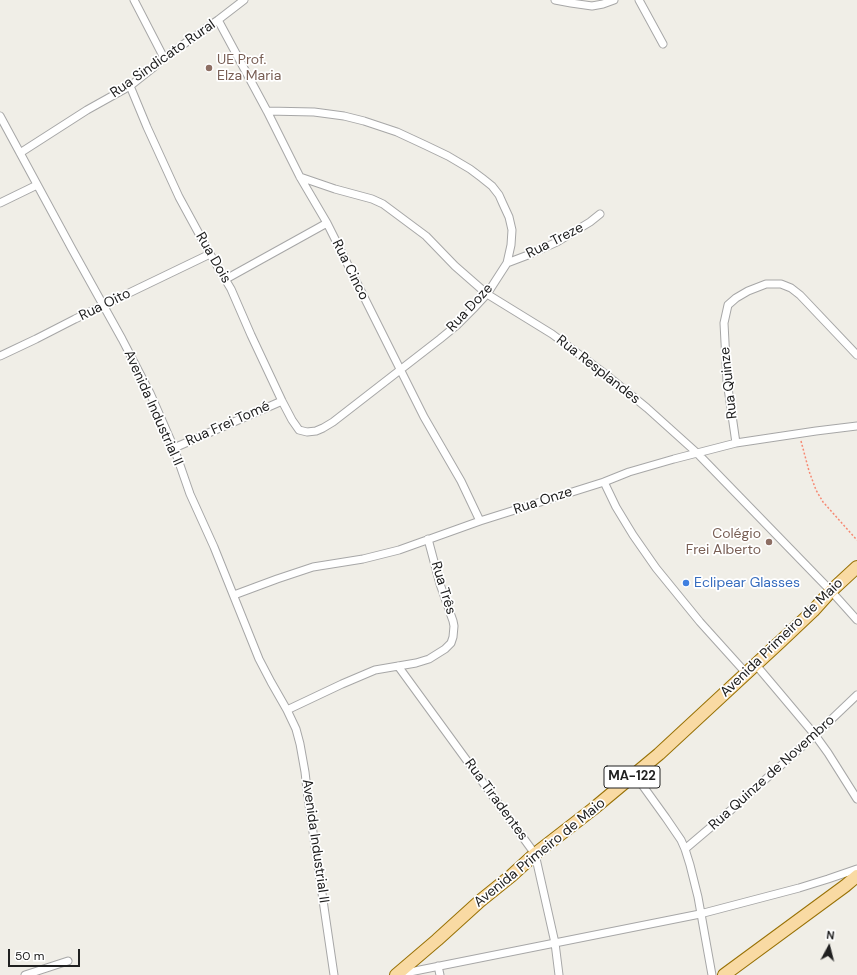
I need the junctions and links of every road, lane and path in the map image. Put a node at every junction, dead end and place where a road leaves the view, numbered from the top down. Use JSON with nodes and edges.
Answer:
{"nodes":[{"id":1,"x":134,"y":0,"type":"edge"},
{"id":2,"x":244,"y":0,"type":"edge"},
{"id":3,"x":555,"y":0,"type":"edge"},
{"id":4,"x":614,"y":0,"type":"edge"},
{"id":5,"x":639,"y":0,"type":"edge"},
{"id":6,"x":218,"y":20,"type":"junction"},
{"id":7,"x":663,"y":44,"type":"dead end"},
{"id":8,"x":164,"y":58,"type":"junction"},
{"id":9,"x":130,"y":86,"type":"junction"},
{"id":10,"x":267,"y":111,"type":"junction"},
{"id":11,"x":0,"y":116,"type":"edge"},
{"id":12,"x":20,"y":153,"type":"junction"},
{"id":13,"x":300,"y":177,"type":"junction"},
{"id":14,"x":37,"y":185,"type":"junction"},
{"id":15,"x":0,"y":203,"type":"edge"},
{"id":16,"x":600,"y":214,"type":"dead end"},
{"id":17,"x":327,"y":223,"type":"junction"},
{"id":18,"x":210,"y":254,"type":"junction"},
{"id":19,"x":507,"y":263,"type":"junction"},
{"id":20,"x":226,"y":279,"type":"junction"},
{"id":21,"x":487,"y":294,"type":"junction"},
{"id":22,"x":104,"y":305,"type":"junction"},
{"id":23,"x":857,"y":354,"type":"edge"},
{"id":24,"x":0,"y":356,"type":"edge"},
{"id":25,"x":400,"y":370,"type":"junction"},
{"id":26,"x":282,"y":401,"type":"junction"},
{"id":27,"x":857,"y":426,"type":"edge"},
{"id":28,"x":299,"y":430,"type":"joint"},
{"id":29,"x":800,"y":434,"type":"junction"},
{"id":30,"x":736,"y":443,"type":"junction"},
{"id":31,"x":174,"y":448,"type":"junction"},
{"id":32,"x":697,"y":453,"type":"junction"},
{"id":33,"x":604,"y":482,"type":"junction"},
{"id":34,"x":480,"y":522,"type":"junction"},
{"id":35,"x":428,"y":539,"type":"junction"},
{"id":36,"x":857,"y":540,"type":"edge"},
{"id":37,"x":857,"y":567,"type":"edge"},
{"id":38,"x":831,"y":590,"type":"junction"},
{"id":39,"x":234,"y":595,"type":"junction"},
{"id":40,"x":857,"y":620,"type":"edge"},
{"id":41,"x":756,"y":665,"type":"junction"},
{"id":42,"x":398,"y":666,"type":"junction"},
{"id":43,"x":746,"y":673,"type":"junction"},
{"id":44,"x":857,"y":695,"type":"edge"},
{"id":45,"x":287,"y":710,"type":"junction"},
{"id":46,"x":815,"y":735,"type":"junction"},
{"id":47,"x":635,"y":775,"type":"junction"},
{"id":48,"x":857,"y":799,"type":"edge"},
{"id":49,"x":685,"y":849,"type":"junction"},
{"id":50,"x":535,"y":854,"type":"junction"},
{"id":51,"x":857,"y":869,"type":"edge"},
{"id":52,"x":857,"y":876,"type":"edge"},
{"id":53,"x":700,"y":914,"type":"junction"},
{"id":54,"x":555,"y":944,"type":"junction"},
{"id":55,"x":68,"y":960,"type":"dead end"},
{"id":56,"x":438,"y":966,"type":"junction"},
{"id":57,"x":25,"y":975,"type":"edge"},
{"id":58,"x":334,"y":975,"type":"edge"},
{"id":59,"x":396,"y":975,"type":"edge"},
{"id":60,"x":440,"y":975,"type":"edge"},
{"id":61,"x":559,"y":975,"type":"edge"},
{"id":62,"x":712,"y":975,"type":"edge"},
{"id":63,"x":724,"y":975,"type":"edge"}],
"edges":[{"from":1,"to":8,"type":"street"},
{"from":2,"to":6,"type":"street","name":"Rua Sindicato Rural"},
{"from":3,"to":4,"type":"street"},
{"from":5,"to":7,"type":"street"},
{"from":6,"to":8,"type":"street","name":"Rua Sindicato Rural"},
{"from":6,"to":10,"type":"street","name":"Rua Cinco"},
{"from":8,"to":9,"type":"street","name":"Rua Sindicato Rural"},
{"from":9,"to":12,"type":"street","name":"Rua Sindicato Rural"},
{"from":9,"to":18,"type":"street","name":"Rua Dois"},
{"from":10,"to":13,"type":"street","name":"Rua Cinco"},
{"from":10,"to":19,"type":"street","name":"Rua Doze"},
{"from":11,"to":12,"type":"street","name":"Avenida Industrial II"},
{"from":12,"to":14,"type":"street","name":"Avenida Industrial II"},
{"from":13,"to":17,"type":"street","name":"Rua Cinco"},
{"from":13,"to":21,"type":"street","name":"Rua Resplandes"},
{"from":14,"to":15,"type":"street"},
{"from":14,"to":22,"type":"street","name":"Avenida Industrial II"},
{"from":16,"to":19,"type":"street","name":"Rua Treze"},
{"from":17,"to":20,"type":"street"},
{"from":17,"to":25,"type":"street","name":"Rua Cinco"},
{"from":18,"to":20,"type":"street","name":"Rua Dois"},
{"from":18,"to":22,"type":"street","name":"Rua Oito"},
{"from":19,"to":21,"type":"street","name":"Rua Doze"},
{"from":20,"to":26,"type":"street","name":"Rua Dois"},
{"from":21,"to":25,"type":"street","name":"Rua Doze"},
{"from":21,"to":32,"type":"street","name":"Rua Resplandes"},
{"from":22,"to":24,"type":"street","name":"Rua Oito"},
{"from":22,"to":31,"type":"street","name":"Avenida Industrial II"},
{"from":23,"to":30,"type":"street","name":"Rua Quinze"},
{"from":25,"to":28,"type":"street","name":"Rua Doze"},
{"from":25,"to":34,"type":"street","name":"Rua Cinco"},
{"from":26,"to":28,"type":"street","name":"Rua Dois"},
{"from":26,"to":31,"type":"street","name":"Rua Frei Tomé"},
{"from":27,"to":29,"type":"street","name":"Rua Onze"},
{"from":29,"to":30,"type":"street","name":"Rua Onze"},
{"from":29,"to":36,"type":"path"},
{"from":30,"to":32,"type":"street","name":"Rua Onze"},
{"from":31,"to":39,"type":"street","name":"Avenida Industrial II"},
{"from":32,"to":33,"type":"street","name":"Rua Onze"},
{"from":32,"to":38,"type":"street","name":"Rua Resplandes"},
{"from":33,"to":34,"type":"street","name":"Rua Onze"},
{"from":33,"to":43,"type":"street"},
{"from":34,"to":35,"type":"street","name":"Rua Onze"},
{"from":35,"to":39,"type":"street","name":"Rua Onze"},
{"from":35,"to":42,"type":"street","name":"Rua Três"},
{"from":37,"to":38,"type":"main road","name":"Avenida Primeiro de Maio","number":"MA-122"},
{"from":38,"to":40,"type":"street","name":"Rua Resplandes"},
{"from":38,"to":41,"type":"main road","name":"Avenida Primeiro de Maio","number":"MA-122"},
{"from":39,"to":45,"type":"street","name":"Avenida Industrial II"},
{"from":41,"to":43,"type":"main road","name":"Avenida Primeiro de Maio","number":"MA-122"},
{"from":41,"to":46,"type":"street"},
{"from":42,"to":45,"type":"street"},
{"from":42,"to":50,"type":"street","name":"Rua Tiradentes"},
{"from":43,"to":47,"type":"main road","name":"Avenida Primeiro de Maio","number":"MA-122"},
{"from":44,"to":46,"type":"street","name":"Rua Quinze de Novembro"},
{"from":45,"to":58,"type":"street","name":"Avenida Industrial II"},
{"from":46,"to":48,"type":"street"},
{"from":46,"to":49,"type":"street","name":"Rua Quinze de Novembro"},
{"from":47,"to":49,"type":"street"},
{"from":47,"to":50,"type":"main road","name":"Avenida Primeiro de Maio","number":"MA-122"},
{"from":49,"to":53,"type":"street"},
{"from":50,"to":54,"type":"street","name":"Rua Tiradentes"},
{"from":50,"to":59,"type":"main road","name":"Avenida Primeiro de Maio","number":"MA-122"},
{"from":51,"to":53,"type":"street"},
{"from":52,"to":63,"type":"main road"},
{"from":53,"to":54,"type":"street"},
{"from":53,"to":62,"type":"street"},
{"from":54,"to":56,"type":"street"},
{"from":54,"to":61,"type":"street","name":"Rua Tiradentes"},
{"from":55,"to":57,"type":"street"},
{"from":56,"to":59,"type":"street"},
{"from":56,"to":60,"type":"street"}]}
